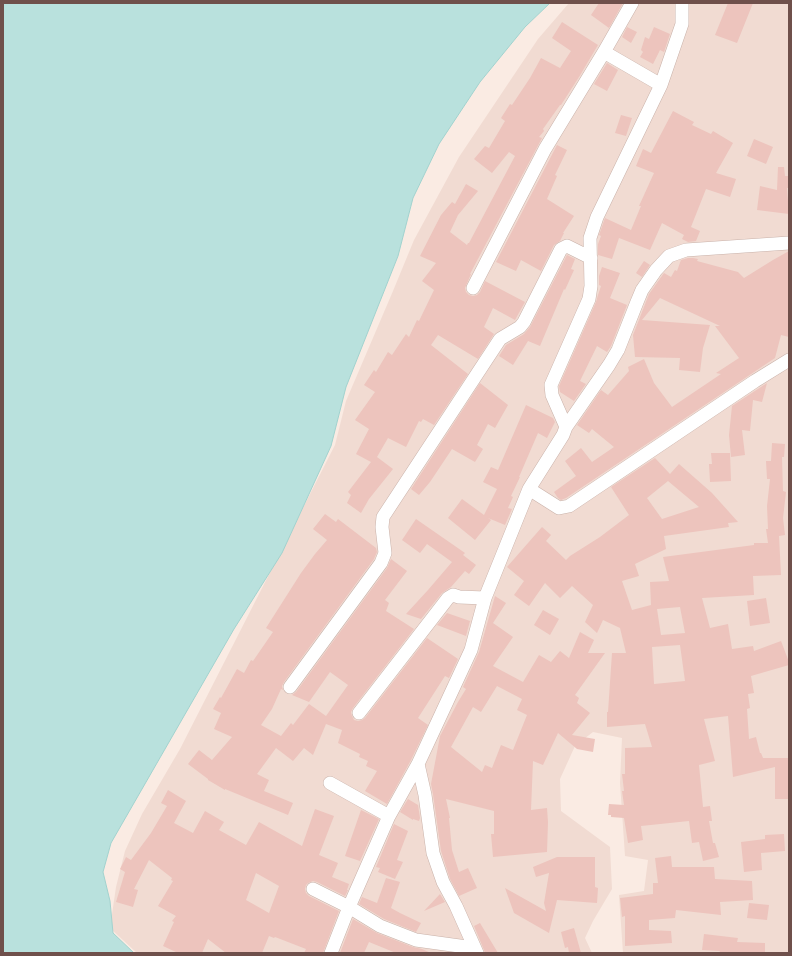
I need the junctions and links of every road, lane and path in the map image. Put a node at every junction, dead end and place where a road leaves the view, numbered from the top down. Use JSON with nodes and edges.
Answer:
{"nodes":[{"id":1,"x":632,"y":3,"type":"edge"},
{"id":2,"x":682,"y":3,"type":"edge"},
{"id":3,"x":604,"y":52,"type":"junction"},
{"id":4,"x":661,"y":86,"type":"junction"},
{"id":5,"x":789,"y":243,"type":"edge"},
{"id":6,"x":591,"y":258,"type":"junction"},
{"id":7,"x":473,"y":288,"type":"dead end"},
{"id":8,"x":789,"y":360,"type":"edge"},
{"id":9,"x":566,"y":427,"type":"junction"},
{"id":10,"x":529,"y":489,"type":"junction"},
{"id":11,"x":485,"y":598,"type":"junction"},
{"id":12,"x":290,"y":687,"type":"dead end"},
{"id":13,"x":359,"y":713,"type":"dead end"},
{"id":14,"x":418,"y":764,"type":"junction"},
{"id":15,"x":330,"y":783,"type":"dead end"},
{"id":16,"x":389,"y":816,"type":"junction"},
{"id":17,"x":314,"y":889,"type":"dead end"},
{"id":18,"x":349,"y":907,"type":"junction"},
{"id":19,"x":476,"y":951,"type":"edge"},
{"id":20,"x":331,"y":953,"type":"edge"}],
"edges":[{"from":1,"to":3,"type":"street"},
{"from":2,"to":4,"type":"street"},
{"from":3,"to":4,"type":"street"},
{"from":3,"to":7,"type":"street"},
{"from":4,"to":6,"type":"street"},
{"from":5,"to":9,"type":"street"},
{"from":6,"to":9,"type":"street"},
{"from":6,"to":12,"type":"street"},
{"from":8,"to":10,"type":"street"},
{"from":9,"to":10,"type":"street"},
{"from":10,"to":11,"type":"street"},
{"from":11,"to":13,"type":"street"},
{"from":11,"to":14,"type":"street"},
{"from":14,"to":16,"type":"street"},
{"from":14,"to":19,"type":"street"},
{"from":15,"to":16,"type":"street"},
{"from":16,"to":18,"type":"street"},
{"from":17,"to":18,"type":"street"},
{"from":18,"to":19,"type":"street"},
{"from":18,"to":20,"type":"street"}]}
